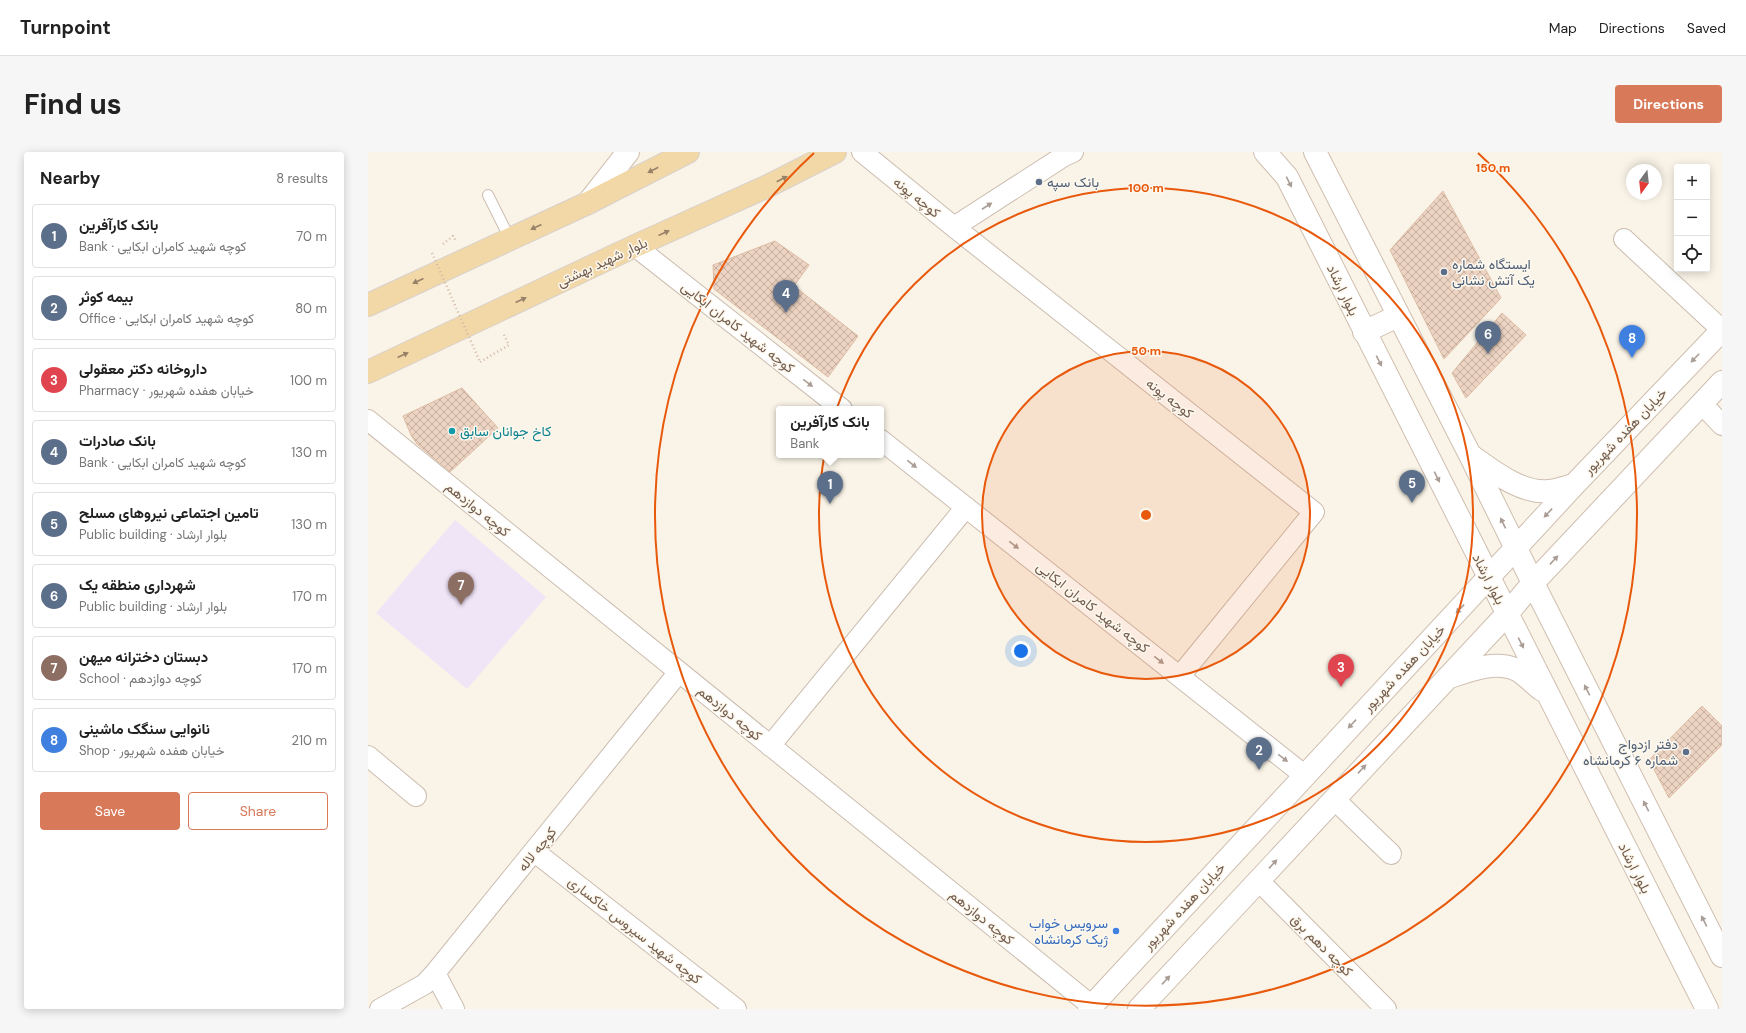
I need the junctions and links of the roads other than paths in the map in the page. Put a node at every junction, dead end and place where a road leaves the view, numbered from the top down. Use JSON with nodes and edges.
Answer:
{"nodes":[{"id":1,"x":628,"y":152,"type":"edge"},
{"id":2,"x":688,"y":152,"type":"edge"},
{"id":3,"x":836,"y":152,"type":"edge"},
{"id":4,"x":862,"y":152,"type":"edge"},
{"id":5,"x":1073,"y":152,"type":"edge"},
{"id":6,"x":1265,"y":152,"type":"edge"},
{"id":7,"x":1315,"y":152,"type":"edge"},
{"id":8,"x":488,"y":195,"type":"dead end"},
{"id":9,"x":588,"y":203,"type":"junction"},
{"id":10,"x":954,"y":227,"type":"junction"},
{"id":11,"x":1624,"y":238,"type":"dead end"},
{"id":12,"x":510,"y":239,"type":"junction"},
{"id":13,"x":635,"y":246,"type":"junction"},
{"id":14,"x":368,"y":305,"type":"edge"},
{"id":15,"x":1398,"y":316,"type":"junction"},
{"id":16,"x":1722,"y":330,"type":"edge"},
{"id":17,"x":1364,"y":332,"type":"junction"},
{"id":18,"x":368,"y":372,"type":"edge"},
{"id":19,"x":1722,"y":382,"type":"edge"},
{"id":20,"x":1702,"y":404,"type":"junction"},
{"id":21,"x":838,"y":406,"type":"edge"},
{"id":22,"x":368,"y":420,"type":"edge"},
{"id":23,"x":1722,"y":425,"type":"edge"},
{"id":24,"x":884,"y":442,"type":"edge"},
{"id":25,"x":1470,"y":455,"type":"junction"},
{"id":26,"x":1574,"y":485,"type":"junction"},
{"id":27,"x":966,"y":507,"type":"junction"},
{"id":28,"x":1515,"y":548,"type":"junction"},
{"id":29,"x":1488,"y":578,"type":"junction"},
{"id":30,"x":1533,"y":583,"type":"junction"},
{"id":31,"x":1507,"y":614,"type":"junction"},
{"id":32,"x":679,"y":672,"type":"junction"},
{"id":33,"x":1180,"y":676,"type":"junction"},
{"id":34,"x":1446,"y":679,"type":"junction"},
{"id":35,"x":1547,"y":695,"type":"junction"},
{"id":36,"x":770,"y":746,"type":"junction"},
{"id":37,"x":368,"y":756,"type":"edge"},
{"id":38,"x":1304,"y":775,"type":"junction"},
{"id":39,"x":416,"y":796,"type":"dead end"},
{"id":40,"x":1334,"y":799,"type":"junction"},
{"id":41,"x":535,"y":852,"type":"junction"},
{"id":42,"x":1391,"y":854,"type":"dead end"},
{"id":43,"x":1258,"y":880,"type":"junction"},
{"id":44,"x":1722,"y":956,"type":"edge"},
{"id":45,"x":435,"y":973,"type":"junction"},
{"id":46,"x":1090,"y":1007,"type":"edge"},
{"id":47,"x":380,"y":1009,"type":"edge"},
{"id":48,"x":454,"y":1009,"type":"edge"},
{"id":49,"x":736,"y":1009,"type":"edge"},
{"id":50,"x":1139,"y":1009,"type":"edge"},
{"id":51,"x":1386,"y":1009,"type":"edge"},
{"id":52,"x":1707,"y":1009,"type":"edge"}],
"edges":[{"from":1,"to":9,"type":"main road"},
{"from":2,"to":9,"type":"main road","one_way":true},
{"from":13,"to":3,"type":"main road","name":"بلوار شهید بهشتی","one_way":true},
{"from":4,"to":10,"type":"street","name":"کوچه پونه"},
{"from":10,"to":5,"type":"street","one_way":true},
{"from":6,"to":17,"type":"main road","name":"بلوار ارشاد","one_way":true},
{"from":7,"to":15,"type":"main road"},
{"from":8,"to":12,"type":"lane"},
{"from":9,"to":12,"type":"main road","one_way":true},
{"from":10,"to":33,"type":"street","name":"کوچه پونه"},
{"from":11,"to":16,"type":"street"},
{"from":12,"to":14,"type":"main road","one_way":true},
{"from":18,"to":13,"type":"main road","name":"بلوار شهید بهشتی","one_way":true},
{"from":13,"to":21,"type":"street","name":"کوچه شهید کامران ابکایی","one_way":true},
{"from":15,"to":17,"type":"main road"},
{"from":15,"to":25,"type":"main road"},
{"from":16,"to":26,"type":"main road","name":"خیابان هفده شهریور","one_way":true},
{"from":17,"to":29,"type":"main road","name":"بلوار ارشاد","one_way":true},
{"from":19,"to":20,"type":"main road"},
{"from":20,"to":23,"type":"street"},
{"from":30,"to":20,"type":"main road","one_way":true},
{"from":22,"to":32,"type":"street","name":"کوچه دوازدهم"},
{"from":24,"to":27,"type":"street","name":"کوچه شهید کامران ابکایی","one_way":true},
{"from":25,"to":26,"type":"main road"},
{"from":28,"to":25,"type":"main road","one_way":true},
{"from":26,"to":28,"type":"main road","name":"خیابان هفده شهریور","one_way":true},
{"from":27,"to":33,"type":"street","name":"کوچه شهید کامران ابکایی","one_way":true},
{"from":27,"to":36,"type":"street"},
{"from":28,"to":29,"type":"main road","name":"خیابان هفده شهریور"},
{"from":28,"to":30,"type":"main road"},
{"from":29,"to":31,"type":"main road","name":"بلوار ارشاد"},
{"from":29,"to":38,"type":"main road","name":"خیابان هفده شهریور","one_way":true},
{"from":30,"to":31,"type":"main road"},
{"from":44,"to":30,"type":"main road","one_way":true},
{"from":31,"to":34,"type":"main road"},
{"from":31,"to":35,"type":"main road","name":"بلوار ارشاد","one_way":true},
{"from":32,"to":36,"type":"street","name":"کوچه دوازدهم"},
{"from":32,"to":41,"type":"street","name":"کوچه لاله"},
{"from":33,"to":38,"type":"street","name":"کوچه شهید کامران ابکایی","one_way":true},
{"from":34,"to":35,"type":"main road"},
{"from":40,"to":34,"type":"main road","one_way":true},
{"from":35,"to":52,"type":"main road","name":"بلوار ارشاد"},
{"from":36,"to":46,"type":"street","name":"کوچه دوازدهم"},
{"from":37,"to":39,"type":"street"},
{"from":38,"to":46,"type":"main road","name":"خیابان هفده شهریور"},
{"from":40,"to":42,"type":"street"},
{"from":43,"to":40,"type":"main road","one_way":true},
{"from":41,"to":45,"type":"street","name":"کوچه لاله"},
{"from":41,"to":49,"type":"street","name":"کوچه شهید سیروس خاکساری"},
{"from":50,"to":43,"type":"main road","one_way":true},
{"from":43,"to":51,"type":"street","name":"کوچه دهم برق"},
{"from":45,"to":47,"type":"street","name":"کوچه لاله"},
{"from":45,"to":48,"type":"street"}]}
